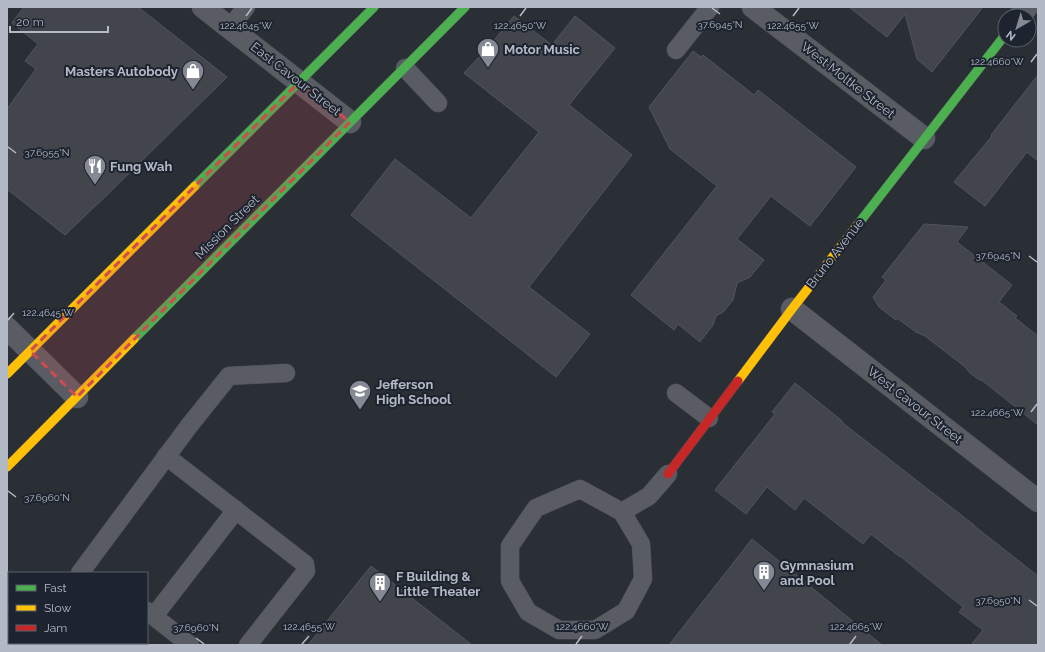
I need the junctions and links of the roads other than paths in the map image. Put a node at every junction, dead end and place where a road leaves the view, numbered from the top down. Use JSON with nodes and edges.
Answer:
{"nodes":[{"id":1,"x":203,"y":7,"type":"edge"},
{"id":2,"x":246,"y":7,"type":"edge"},
{"id":3,"x":374,"y":7,"type":"edge"},
{"id":4,"x":465,"y":7,"type":"edge"},
{"id":5,"x":710,"y":7,"type":"edge"},
{"id":6,"x":753,"y":7,"type":"edge"},
{"id":7,"x":230,"y":28,"type":"junction"},
{"id":8,"x":997,"y":44,"type":"edge"},
{"id":9,"x":676,"y":50,"type":"dead end"},
{"id":10,"x":405,"y":68,"type":"junction"},
{"id":11,"x":299,"y":82,"type":"junction"},
{"id":12,"x":438,"y":103,"type":"dead end"},
{"id":13,"x":350,"y":122,"type":"junction"},
{"id":14,"x":924,"y":138,"type":"junction"},
{"id":15,"x":792,"y":309,"type":"junction"},
{"id":16,"x":7,"y":328,"type":"edge"},
{"id":17,"x":30,"y":351,"type":"junction"},
{"id":18,"x":286,"y":373,"type":"dead end"},
{"id":19,"x":7,"y":374,"type":"edge"},
{"id":20,"x":676,"y":393,"type":"dead end"},
{"id":21,"x":77,"y":397,"type":"junction"},
{"id":22,"x":709,"y":418,"type":"junction"},
{"id":23,"x":166,"y":456,"type":"junction"},
{"id":24,"x":7,"y":467,"type":"edge"},
{"id":25,"x":668,"y":474,"type":"joint"},
{"id":26,"x":1038,"y":501,"type":"edge"},
{"id":27,"x":236,"y":510,"type":"junction"},
{"id":28,"x":622,"y":512,"type":"junction"},
{"id":29,"x":89,"y":570,"type":"edge"},
{"id":30,"x":150,"y":613,"type":"edge"},
{"id":31,"x":190,"y":645,"type":"edge"},
{"id":32,"x":248,"y":645,"type":"edge"}],
"edges":[{"from":1,"to":7,"type":"street","name":"East Cavour Street"},
{"from":2,"to":7,"type":"lane"},
{"from":3,"to":11,"type":"main road"},
{"from":4,"to":10,"type":"main road","name":"Mission Street"},
{"from":5,"to":9,"type":"lane"},
{"from":6,"to":14,"type":"street","name":"West Moltke Street"},
{"from":7,"to":11,"type":"street","name":"East Cavour Street"},
{"from":8,"to":14,"type":"main road","name":"Bruno Avenue"},
{"from":10,"to":12,"type":"lane"},
{"from":10,"to":13,"type":"main road","name":"Mission Street"},
{"from":11,"to":13,"type":"street","name":"East Cavour Street"},
{"from":11,"to":17,"type":"main road"},
{"from":13,"to":21,"type":"main road","name":"Mission Street"},
{"from":14,"to":15,"type":"main road","name":"Bruno Avenue"},
{"from":15,"to":22,"type":"main road","name":"Bruno Avenue"},
{"from":15,"to":26,"type":"street","name":"West Cavour Street"},
{"from":16,"to":17,"type":"street"},
{"from":17,"to":19,"type":"main road"},
{"from":17,"to":21,"type":"street"},
{"from":18,"to":23,"type":"lane"},
{"from":20,"to":22,"type":"lane"},
{"from":21,"to":24,"type":"main road","name":"Mission Street"},
{"from":22,"to":25,"type":"main road","name":"Bruno Avenue"},
{"from":23,"to":27,"type":"lane"},
{"from":23,"to":29,"type":"lane"},
{"from":25,"to":28,"type":"lane"},
{"from":27,"to":30,"type":"lane"},
{"from":27,"to":32,"type":"lane"},
{"from":28,"to":28,"type":"lane"},
{"from":30,"to":31,"type":"lane"}]}
